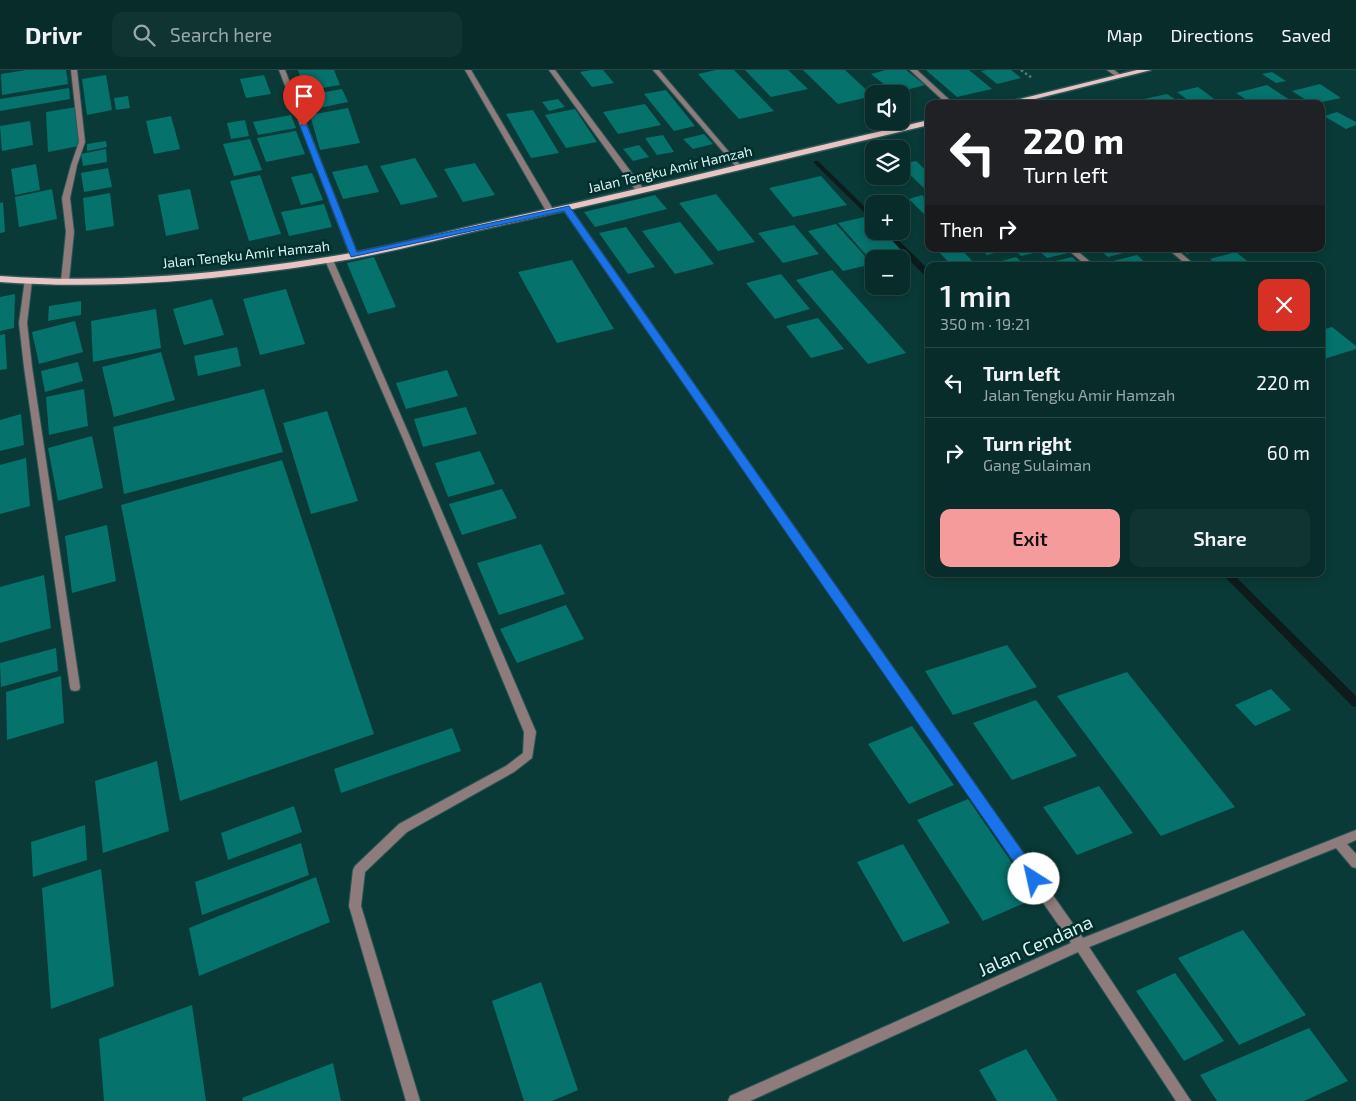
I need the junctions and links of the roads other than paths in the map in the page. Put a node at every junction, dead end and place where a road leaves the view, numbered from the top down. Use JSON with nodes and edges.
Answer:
{"nodes":[{"id":1,"x":74,"y":70,"type":"edge"},
{"id":2,"x":282,"y":70,"type":"edge"},
{"id":3,"x":468,"y":70,"type":"edge"},
{"id":4,"x":552,"y":70,"type":"edge"},
{"id":5,"x":656,"y":70,"type":"edge"},
{"id":6,"x":913,"y":70,"type":"edge"},
{"id":7,"x":1110,"y":70,"type":"edge"},
{"id":8,"x":1147,"y":70,"type":"edge"},
{"id":9,"x":1119,"y":76,"type":"junction"},
{"id":10,"x":947,"y":100,"type":"edge"},
{"id":11,"x":1020,"y":100,"type":"edge"},
{"id":12,"x":925,"y":123,"type":"edge"},
{"id":13,"x":739,"y":167,"type":"junction"},
{"id":14,"x":640,"y":190,"type":"junction"},
{"id":15,"x":566,"y":208,"type":"junction"},
{"id":16,"x":550,"y":211,"type":"junction"},
{"id":17,"x":1075,"y":252,"type":"edge"},
{"id":18,"x":1176,"y":252,"type":"edge"},
{"id":19,"x":354,"y":255,"type":"junction"},
{"id":20,"x":329,"y":260,"type":"junction"},
{"id":21,"x":1086,"y":262,"type":"edge"},
{"id":22,"x":1187,"y":262,"type":"edge"},
{"id":23,"x":0,"y":279,"type":"edge"},
{"id":24,"x":28,"y":281,"type":"junction"},
{"id":25,"x":65,"y":281,"type":"junction"},
{"id":26,"x":75,"y":687,"type":"dead end"},
{"id":27,"x":1356,"y":835,"type":"edge"},
{"id":28,"x":1338,"y":842,"type":"junction"},
{"id":29,"x":1356,"y":863,"type":"edge"},
{"id":30,"x":1080,"y":945,"type":"junction"},
{"id":31,"x":412,"y":1101,"type":"edge"},
{"id":32,"x":735,"y":1101,"type":"edge"},
{"id":33,"x":1184,"y":1101,"type":"edge"}],
"edges":[{"from":1,"to":25,"type":"street"},
{"from":2,"to":19,"type":"street"},
{"from":3,"to":16,"type":"street"},
{"from":4,"to":14,"type":"street"},
{"from":5,"to":13,"type":"street"},
{"from":6,"to":10,"type":"street"},
{"from":7,"to":9,"type":"street"},
{"from":8,"to":9,"type":"main road"},
{"from":9,"to":11,"type":"main road"},
{"from":12,"to":13,"type":"main road","name":"Jalan Tengku Amir Hamzah"},
{"from":13,"to":14,"type":"main road","name":"Jalan Tengku Amir Hamzah"},
{"from":14,"to":15,"type":"main road","name":"Jalan Tengku Amir Hamzah"},
{"from":15,"to":16,"type":"main road","name":"Jalan Tengku Amir Hamzah"},
{"from":15,"to":30,"type":"street"},
{"from":16,"to":19,"type":"main road","name":"Jalan Tengku Amir Hamzah"},
{"from":17,"to":21,"type":"street"},
{"from":18,"to":22,"type":"street"},
{"from":19,"to":20,"type":"main road","name":"Jalan Tengku Amir Hamzah"},
{"from":20,"to":25,"type":"main road","name":"Jalan Tengku Amir Hamzah"},
{"from":20,"to":31,"type":"street"},
{"from":23,"to":24,"type":"main road","name":"Jalan Tengku Amir Hamzah"},
{"from":24,"to":25,"type":"main road","name":"Jalan Tengku Amir Hamzah"},
{"from":24,"to":26,"type":"street"},
{"from":27,"to":28,"type":"street","name":"Jalan Cendana"},
{"from":28,"to":29,"type":"street"},
{"from":28,"to":30,"type":"street","name":"Jalan Cendana"},
{"from":30,"to":32,"type":"street","name":"Jalan Cendana"},
{"from":30,"to":33,"type":"street"}]}
